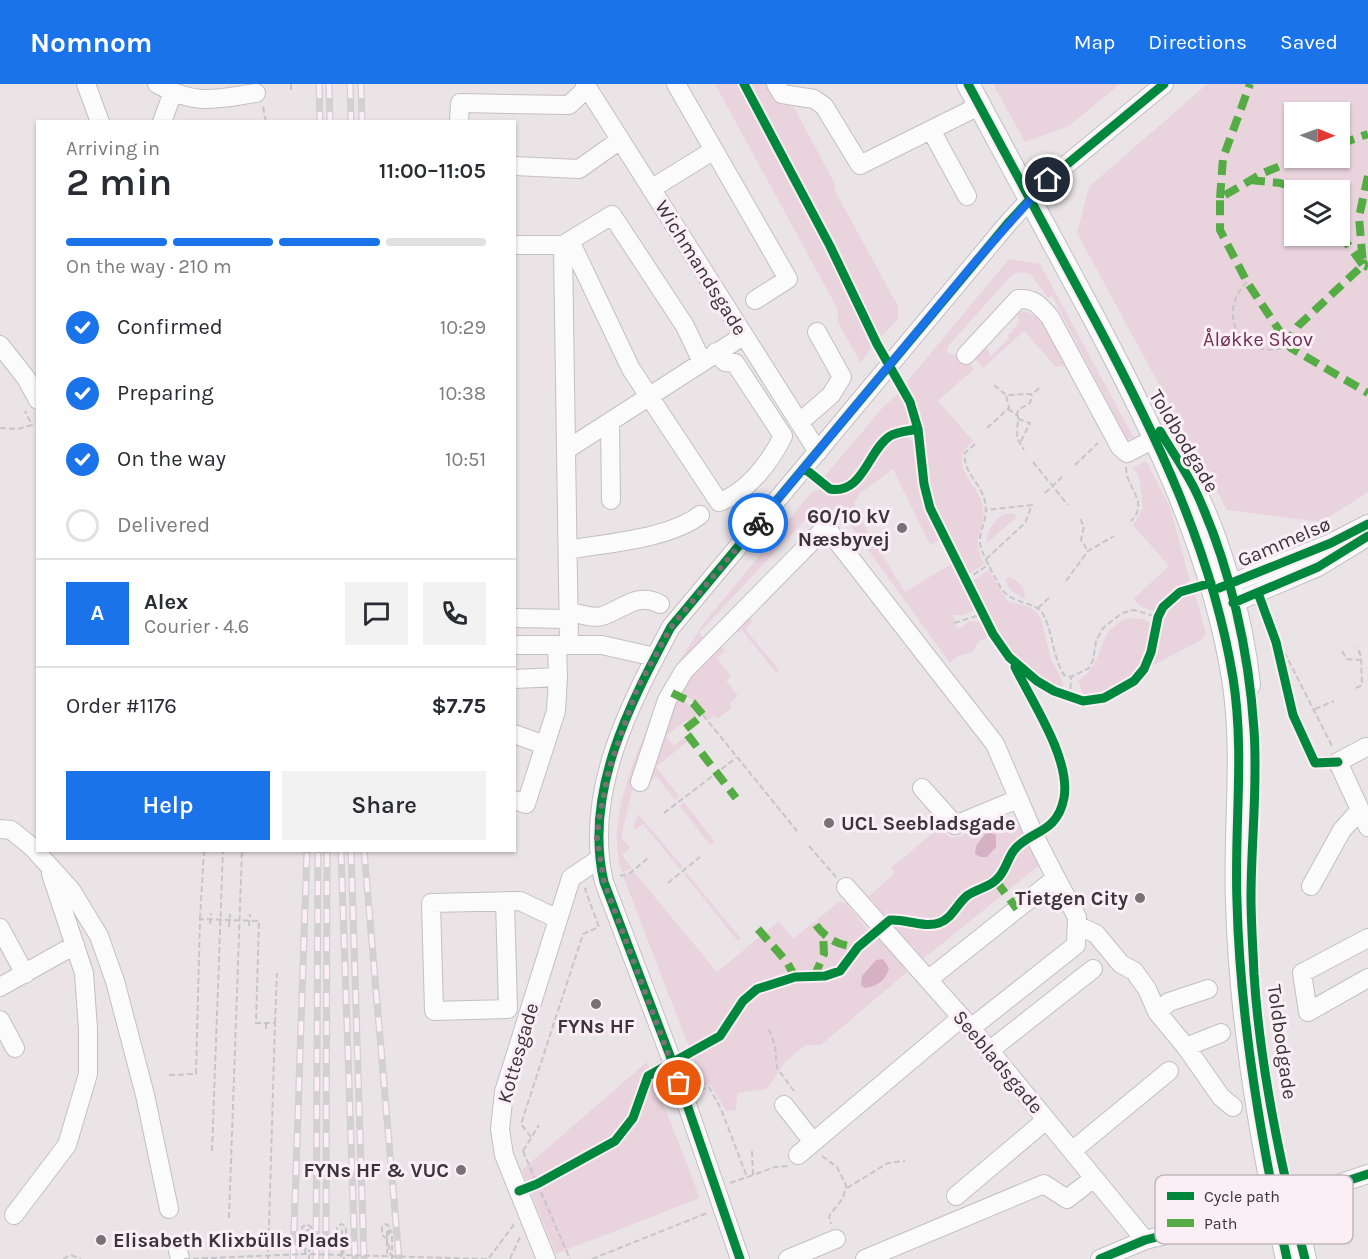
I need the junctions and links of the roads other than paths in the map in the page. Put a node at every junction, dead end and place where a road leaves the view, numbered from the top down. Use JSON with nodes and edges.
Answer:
{"nodes":[{"id":1,"x":86,"y":84,"type":"edge"},
{"id":2,"x":676,"y":84,"type":"edge"},
{"id":3,"x":776,"y":84,"type":"edge"},
{"id":4,"x":968,"y":84,"type":"edge"},
{"id":5,"x":1164,"y":84,"type":"edge"},
{"id":6,"x":586,"y":86,"type":"edge"},
{"id":7,"x":165,"y":88,"type":"edge"},
{"id":8,"x":256,"y":93,"type":"dead end"},
{"id":9,"x":979,"y":106,"type":"junction"},
{"id":10,"x":99,"y":120,"type":"edge"},
{"id":11,"x":162,"y":120,"type":"edge"},
{"id":12,"x":459,"y":120,"type":"edge"},
{"id":13,"x":931,"y":130,"type":"junction"},
{"id":14,"x":620,"y":140,"type":"junction"},
{"id":15,"x":714,"y":150,"type":"junction"},
{"id":16,"x":516,"y":166,"type":"edge"},
{"id":17,"x":651,"y":189,"type":"junction"},
{"id":18,"x":968,"y":196,"type":"dead end"},
{"id":19,"x":1030,"y":199,"type":"junction"},
{"id":20,"x":566,"y":243,"type":"junction"},
{"id":21,"x":516,"y":245,"type":"edge"},
{"id":22,"x":755,"y":300,"type":"dead end"},
{"id":23,"x":817,"y":332,"type":"dead end"},
{"id":24,"x":743,"y":336,"type":"junction"},
{"id":25,"x":0,"y":345,"type":"edge"},
{"id":26,"x":966,"y":355,"type":"dead end"},
{"id":27,"x":709,"y":357,"type":"junction"},
{"id":28,"x":1130,"y":387,"type":"junction"},
{"id":29,"x":648,"y":397,"type":"junction"},
{"id":30,"x":31,"y":406,"type":"edge"},
{"id":31,"x":801,"y":421,"type":"junction"},
{"id":32,"x":610,"y":422,"type":"junction"},
{"id":33,"x":1154,"y":439,"type":"junction"},
{"id":34,"x":566,"y":450,"type":"junction"},
{"id":35,"x":818,"y":452,"type":"junction"},
{"id":36,"x":611,"y":500,"type":"dead end"},
{"id":37,"x":700,"y":515,"type":"dead end"},
{"id":38,"x":1368,"y":524,"type":"edge"},
{"id":39,"x":1368,"y":536,"type":"edge"},
{"id":40,"x":568,"y":550,"type":"junction"},
{"id":41,"x":1223,"y":597,"type":"junction"},
{"id":42,"x":660,"y":604,"type":"dead end"},
{"id":43,"x":569,"y":616,"type":"junction"},
{"id":44,"x":516,"y":618,"type":"edge"},
{"id":45,"x":563,"y":644,"type":"junction"},
{"id":46,"x":516,"y":645,"type":"edge"},
{"id":47,"x":655,"y":657,"type":"junction"},
{"id":48,"x":558,"y":677,"type":"junction"},
{"id":49,"x":516,"y":679,"type":"edge"},
{"id":50,"x":516,"y":735,"type":"edge"},
{"id":51,"x":545,"y":745,"type":"junction"},
{"id":52,"x":1366,"y":747,"type":"dead end"},
{"id":53,"x":640,"y":782,"type":"dead end"},
{"id":54,"x":922,"y":789,"type":"dead end"},
{"id":55,"x":1018,"y":799,"type":"junction"},
{"id":56,"x":516,"y":801,"type":"edge"},
{"id":57,"x":1360,"y":810,"type":"junction"},
{"id":58,"x":1368,"y":827,"type":"edge"},
{"id":59,"x":0,"y":829,"type":"edge"},
{"id":60,"x":599,"y":859,"type":"junction"},
{"id":61,"x":49,"y":869,"type":"junction"},
{"id":62,"x":1056,"y":878,"type":"junction"},
{"id":63,"x":1311,"y":886,"type":"dead end"},
{"id":64,"x":846,"y":887,"type":"road end"},
{"id":65,"x":506,"y":902,"type":"junction"},
{"id":66,"x":558,"y":919,"type":"junction"},
{"id":67,"x":1077,"y":924,"type":"junction"},
{"id":68,"x":0,"y":928,"type":"edge"},
{"id":69,"x":1368,"y":938,"type":"edge"},
{"id":70,"x":75,"y":945,"type":"junction"},
{"id":71,"x":1093,"y":969,"type":"dead end"},
{"id":72,"x":25,"y":974,"type":"junction"},
{"id":73,"x":1368,"y":978,"type":"edge"},
{"id":74,"x":929,"y":979,"type":"junction"},
{"id":75,"x":0,"y":987,"type":"edge"},
{"id":76,"x":1208,"y":989,"type":"dead end"},
{"id":77,"x":1157,"y":1012,"type":"junction"},
{"id":78,"x":0,"y":1020,"type":"edge"},
{"id":79,"x":966,"y":1023,"type":"junction"},
{"id":80,"x":1221,"y":1033,"type":"dead end"},
{"id":81,"x":15,"y":1047,"type":"dead end"},
{"id":82,"x":1186,"y":1047,"type":"junction"},
{"id":83,"x":989,"y":1051,"type":"junction"},
{"id":84,"x":1169,"y":1071,"type":"dead end"},
{"id":85,"x":791,"y":1101,"type":"road end"},
{"id":86,"x":1233,"y":1107,"type":"dead end"},
{"id":87,"x":1046,"y":1120,"type":"junction"},
{"id":88,"x":815,"y":1148,"type":"junction"},
{"id":89,"x":1072,"y":1151,"type":"junction"},
{"id":90,"x":798,"y":1155,"type":"road end"},
{"id":91,"x":1368,"y":1174,"type":"edge"},
{"id":92,"x":1277,"y":1175,"type":"edge"},
{"id":93,"x":1094,"y":1178,"type":"junction"},
{"id":94,"x":1353,"y":1179,"type":"edge"},
{"id":95,"x":956,"y":1196,"type":"dead end"},
{"id":96,"x":169,"y":1209,"type":"dead end"},
{"id":97,"x":14,"y":1215,"type":"dead end"},
{"id":98,"x":1155,"y":1237,"type":"edge"},
{"id":99,"x":836,"y":1239,"type":"road end"},
{"id":100,"x":1145,"y":1240,"type":"junction"},
{"id":101,"x":1286,"y":1244,"type":"edge"},
{"id":102,"x":1299,"y":1244,"type":"edge"},
{"id":103,"x":546,"y":1259,"type":"edge"},
{"id":104,"x":740,"y":1259,"type":"edge"},
{"id":105,"x":788,"y":1259,"type":"edge"},
{"id":106,"x":865,"y":1259,"type":"edge"},
{"id":107,"x":1100,"y":1259,"type":"edge"},
{"id":108,"x":1287,"y":1259,"type":"edge"},
{"id":109,"x":1305,"y":1259,"type":"edge"}],
"edges":[{"from":1,"to":10,"type":"street"},
{"from":2,"to":15,"type":"street"},
{"from":3,"to":13,"type":"street"},
{"from":4,"to":9,"type":"main road","name":"Toldbodgade"},
{"from":5,"to":19,"type":"street"},
{"from":6,"to":12,"type":"street"},
{"from":6,"to":14,"type":"street","name":"Wichmandsgade"},
{"from":7,"to":8,"type":"street"},
{"from":7,"to":11,"type":"street"},
{"from":9,"to":13,"type":"street"},
{"from":9,"to":19,"type":"main road","name":"Toldbodgade"},
{"from":13,"to":18,"type":"street"},
{"from":14,"to":16,"type":"street"},
{"from":14,"to":17,"type":"street","name":"Wichmandsgade"},
{"from":15,"to":17,"type":"street"},
{"from":15,"to":22,"type":"street"},
{"from":17,"to":24,"type":"street","name":"Wichmandsgade"},
{"from":19,"to":28,"type":"main road","name":"Toldbodgade"},
{"from":19,"to":35,"type":"street"},
{"from":20,"to":21,"type":"street"},
{"from":20,"to":27,"type":"street"},
{"from":20,"to":29,"type":"street"},
{"from":20,"to":34,"type":"street"},
{"from":23,"to":31,"type":"street"},
{"from":24,"to":27,"type":"street"},
{"from":24,"to":31,"type":"street","name":"Wichmandsgade"},
{"from":25,"to":30,"type":"street"},
{"from":26,"to":33,"type":"street"},
{"from":27,"to":29,"type":"street"},
{"from":27,"to":29,"type":"street"},
{"from":28,"to":33,"type":"main road","name":"Toldbodgade"},
{"from":28,"to":41,"type":"main road","name":"Toldbodgade"},
{"from":29,"to":32,"type":"street"},
{"from":31,"to":35,"type":"street","name":"Wichmandsgade"},
{"from":32,"to":34,"type":"street"},
{"from":32,"to":36,"type":"street"},
{"from":33,"to":41,"type":"main road","name":"Toldbodgade"},
{"from":34,"to":40,"type":"street"},
{"from":35,"to":47,"type":"street"},
{"from":37,"to":40,"type":"street"},
{"from":38,"to":41,"type":"street","name":"Gammelsø"},
{"from":39,"to":41,"type":"street","name":"Gammelsø"},
{"from":40,"to":43,"type":"street"},
{"from":41,"to":92,"type":"main road","name":"Toldbodgade"},
{"from":42,"to":43,"type":"street"},
{"from":43,"to":44,"type":"street"},
{"from":43,"to":45,"type":"street"},
{"from":45,"to":46,"type":"street"},
{"from":45,"to":47,"type":"street"},
{"from":45,"to":48,"type":"street"},
{"from":47,"to":60,"type":"street"},
{"from":48,"to":49,"type":"street"},
{"from":48,"to":51,"type":"street"},
{"from":50,"to":51,"type":"street"},
{"from":51,"to":56,"type":"street"},
{"from":52,"to":57,"type":"street"},
{"from":53,"to":55,"type":"street"},
{"from":54,"to":55,"type":"street"},
{"from":55,"to":62,"type":"street"},
{"from":57,"to":58,"type":"street"},
{"from":57,"to":63,"type":"street"},
{"from":59,"to":61,"type":"street"},
{"from":60,"to":66,"type":"street","name":"Kottesgade"},
{"from":60,"to":104,"type":"street"},
{"from":61,"to":70,"type":"street"},
{"from":61,"to":96,"type":"street"},
{"from":62,"to":67,"type":"street"},
{"from":62,"to":74,"type":"street"},
{"from":64,"to":74,"type":"street","name":"Seebladsgade"},
{"from":65,"to":65,"type":"street"},
{"from":65,"to":66,"type":"street"},
{"from":66,"to":103,"type":"street","name":"Kottesgade"},
{"from":67,"to":77,"type":"street"},
{"from":67,"to":79,"type":"street"},
{"from":68,"to":72,"type":"street"},
{"from":69,"to":73,"type":"street"},
{"from":70,"to":72,"type":"street"},
{"from":70,"to":97,"type":"street"},
{"from":71,"to":83,"type":"street"},
{"from":72,"to":75,"type":"street"},
{"from":74,"to":79,"type":"street","name":"Seebladsgade"},
{"from":76,"to":77,"type":"street"},
{"from":77,"to":82,"type":"street"},
{"from":78,"to":81,"type":"street"},
{"from":79,"to":83,"type":"street","name":"Seebladsgade"},
{"from":79,"to":88,"type":"street"},
{"from":80,"to":82,"type":"street"},
{"from":82,"to":86,"type":"street"},
{"from":83,"to":87,"type":"street","name":"Seebladsgade"},
{"from":84,"to":89,"type":"street"},
{"from":85,"to":88,"type":"street"},
{"from":87,"to":89,"type":"street","name":"Seebladsgade"},
{"from":87,"to":95,"type":"street"},
{"from":88,"to":90,"type":"street"},
{"from":89,"to":93,"type":"street","name":"Seebladsgade"},
{"from":91,"to":94,"type":"street"},
{"from":93,"to":100,"type":"street","name":"Seebladsgade"},
{"from":93,"to":106,"type":"street"},
{"from":98,"to":100,"type":"street"},
{"from":99,"to":105,"type":"street"},
{"from":100,"to":107,"type":"street"},
{"from":101,"to":108,"type":"main road","name":"Toldbodgade"},
{"from":102,"to":109,"type":"main road","name":"Toldbodgade"}]}
